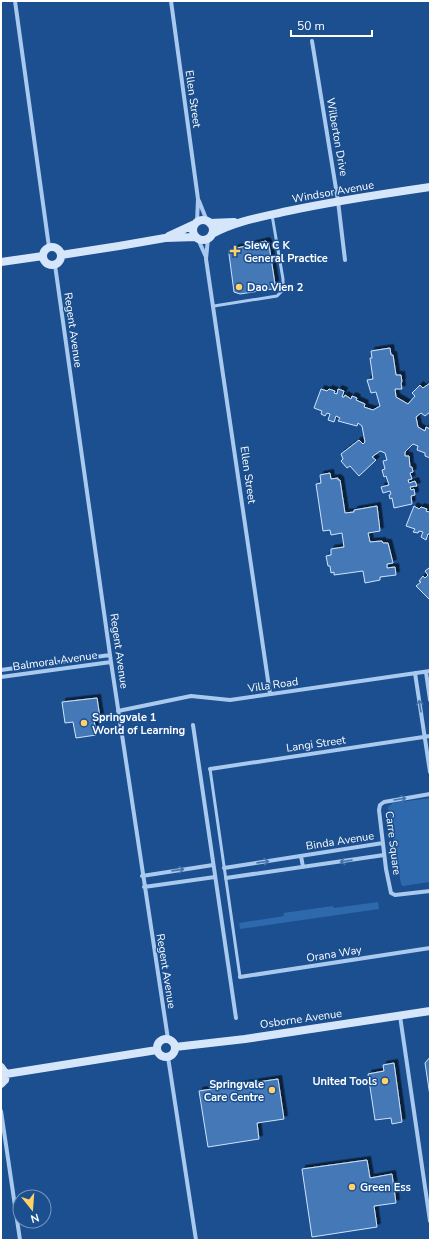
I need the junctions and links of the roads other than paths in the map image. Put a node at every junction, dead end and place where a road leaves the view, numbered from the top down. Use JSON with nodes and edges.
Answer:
{"nodes":[{"id":1,"x":15,"y":1,"type":"edge"},
{"id":2,"x":171,"y":1,"type":"edge"},
{"id":3,"x":312,"y":41,"type":"dead end"},
{"id":4,"x":430,"y":187,"type":"edge"},
{"id":5,"x":198,"y":198,"type":"junction"},
{"id":6,"x":338,"y":201,"type":"junction"},
{"id":7,"x":272,"y":215,"type":"junction"},
{"id":8,"x":208,"y":222,"type":"junction"},
{"id":9,"x":241,"y":222,"type":"junction"},
{"id":10,"x":196,"y":223,"type":"junction"},
{"id":11,"x":210,"y":236,"type":"junction"},
{"id":12,"x":165,"y":238,"type":"junction"},
{"id":13,"x":197,"y":238,"type":"junction"},
{"id":14,"x":49,"y":247,"type":"junction"},
{"id":15,"x":61,"y":255,"type":"junction"},
{"id":16,"x":42,"y":256,"type":"junction"},
{"id":17,"x":206,"y":259,"type":"junction"},
{"id":18,"x":345,"y":260,"type":"dead end"},
{"id":19,"x":1,"y":262,"type":"edge"},
{"id":20,"x":55,"y":265,"type":"junction"},
{"id":21,"x":214,"y":306,"type":"junction"},
{"id":22,"x":110,"y":654,"type":"junction"},
{"id":23,"x":111,"y":662,"type":"junction"},
{"id":24,"x":1,"y":670,"type":"edge"},
{"id":25,"x":428,"y":671,"type":"edge"},
{"id":26,"x":415,"y":673,"type":"junction"},
{"id":27,"x":1,"y":677,"type":"edge"},
{"id":28,"x":270,"y":694,"type":"junction"},
{"id":29,"x":430,"y":700,"type":"edge"},
{"id":30,"x":118,"y":710,"type":"junction"},
{"id":31,"x":193,"y":725,"type":"dead end"},
{"id":32,"x":428,"y":737,"type":"edge"},
{"id":33,"x":210,"y":769,"type":"joint"},
{"id":34,"x":430,"y":772,"type":"edge"},
{"id":35,"x":429,"y":793,"type":"edge"},
{"id":36,"x":383,"y":843,"type":"junction"},
{"id":37,"x":384,"y":855,"type":"junction"},
{"id":38,"x":301,"y":856,"type":"junction"},
{"id":39,"x":213,"y":865,"type":"junction"},
{"id":40,"x":303,"y":867,"type":"junction"},
{"id":41,"x":224,"y":868,"type":"junction"},
{"id":42,"x":142,"y":876,"type":"junction"},
{"id":43,"x":215,"y":877,"type":"junction"},
{"id":44,"x":226,"y":878,"type":"junction"},
{"id":45,"x":144,"y":887,"type":"junction"},
{"id":46,"x":430,"y":891,"type":"edge"},
{"id":47,"x":430,"y":948,"type":"edge"},
{"id":48,"x":240,"y":977,"type":"joint"},
{"id":49,"x":430,"y":1011,"type":"edge"},
{"id":50,"x":400,"y":1015,"type":"junction"},
{"id":51,"x":236,"y":1018,"type":"dead end"},
{"id":52,"x":168,"y":1039,"type":"junction"},
{"id":53,"x":175,"y":1047,"type":"junction"},
{"id":54,"x":157,"y":1050,"type":"junction"},
{"id":55,"x":168,"y":1057,"type":"junction"},
{"id":56,"x":3,"y":1071,"type":"edge"},
{"id":57,"x":1,"y":1084,"type":"edge"},
{"id":58,"x":1,"y":1111,"type":"edge"},
{"id":59,"x":430,"y":1221,"type":"edge"},
{"id":60,"x":20,"y":1240,"type":"edge"},
{"id":61,"x":196,"y":1240,"type":"edge"}],
"edges":[{"from":1,"to":14,"type":"street"},
{"from":2,"to":5,"type":"street","name":"Ellen Street"},
{"from":3,"to":6,"type":"street","name":"Wilberton Drive"},
{"from":4,"to":6,"type":"street","name":"Windsor Avenue"},
{"from":5,"to":8,"type":"street","name":"Ellen Street"},
{"from":5,"to":10,"type":"street","name":"Ellen Street"},
{"from":6,"to":7,"type":"street","name":"Windsor Avenue"},
{"from":6,"to":18,"type":"street","name":"Wilberton Drive"},
{"from":7,"to":9,"type":"street","name":"Windsor Avenue"},
{"from":7,"to":21,"type":"lane"},
{"from":8,"to":9,"type":"street","name":"Windsor Avenue"},
{"from":8,"to":10,"type":"street"},
{"from":8,"to":11,"type":"street"},
{"from":9,"to":11,"type":"street","name":"Windsor Avenue"},
{"from":10,"to":12,"type":"street"},
{"from":10,"to":13,"type":"street"},
{"from":11,"to":13,"type":"street"},
{"from":11,"to":17,"type":"street","name":"Ellen Street"},
{"from":12,"to":13,"type":"street"},
{"from":12,"to":15,"type":"street"},
{"from":13,"to":17,"type":"street","name":"Ellen Street"},
{"from":14,"to":15,"type":"street"},
{"from":14,"to":16,"type":"street"},
{"from":15,"to":20,"type":"street"},
{"from":16,"to":19,"type":"street"},
{"from":16,"to":20,"type":"street"},
{"from":17,"to":21,"type":"street","name":"Ellen Street"},
{"from":20,"to":22,"type":"street","name":"Regent Avenue"},
{"from":21,"to":28,"type":"street","name":"Ellen Street"},
{"from":22,"to":23,"type":"street","name":"Regent Avenue"},
{"from":22,"to":24,"type":"street","name":"Balmoral Avenue"},
{"from":23,"to":27,"type":"street","name":"Balmoral Avenue"},
{"from":23,"to":30,"type":"street","name":"Regent Avenue"},
{"from":25,"to":26,"type":"street","name":"Villa Road"},
{"from":25,"to":29,"type":"street"},
{"from":26,"to":28,"type":"street","name":"Villa Road"},
{"from":32,"to":26,"type":"street","one_way":true},
{"from":28,"to":30,"type":"street","name":"Villa Road"},
{"from":30,"to":42,"type":"street","name":"Regent Avenue"},
{"from":31,"to":39,"type":"street"},
{"from":32,"to":33,"type":"street","name":"Langi Street"},
{"from":32,"to":34,"type":"street"},
{"from":33,"to":41,"type":"lane"},
{"from":36,"to":35,"type":"street","name":"Carre Square","one_way":true},
{"from":36,"to":37,"type":"street","name":"Carre Square"},
{"from":36,"to":38,"type":"street","name":"Binda Avenue"},
{"from":37,"to":40,"type":"street","name":"Binda Avenue","one_way":true},
{"from":37,"to":46,"type":"street","name":"Carre Square"},
{"from":38,"to":40,"type":"street","name":"Binda Avenue"},
{"from":41,"to":38,"type":"street","name":"Binda Avenue","one_way":true},
{"from":42,"to":39,"type":"street","one_way":true},
{"from":39,"to":43,"type":"street"},
{"from":40,"to":44,"type":"street","name":"Binda Avenue"},
{"from":41,"to":44,"type":"lane"},
{"from":42,"to":45,"type":"street","name":"Regent Avenue"},
{"from":43,"to":45,"type":"street"},
{"from":43,"to":51,"type":"street"},
{"from":44,"to":48,"type":"lane"},
{"from":45,"to":52,"type":"street","name":"Regent Avenue"},
{"from":47,"to":48,"type":"street","name":"Orana Way"},
{"from":49,"to":50,"type":"street","name":"Osborne Avenue"},
{"from":50,"to":53,"type":"street","name":"Osborne Avenue"},
{"from":50,"to":59,"type":"street"},
{"from":52,"to":53,"type":"street"},
{"from":52,"to":54,"type":"street"},
{"from":53,"to":55,"type":"street"},
{"from":54,"to":55,"type":"street"},
{"from":54,"to":56,"type":"street"},
{"from":55,"to":61,"type":"street"},
{"from":56,"to":57,"type":"street"},
{"from":58,"to":60,"type":"street"}]}
